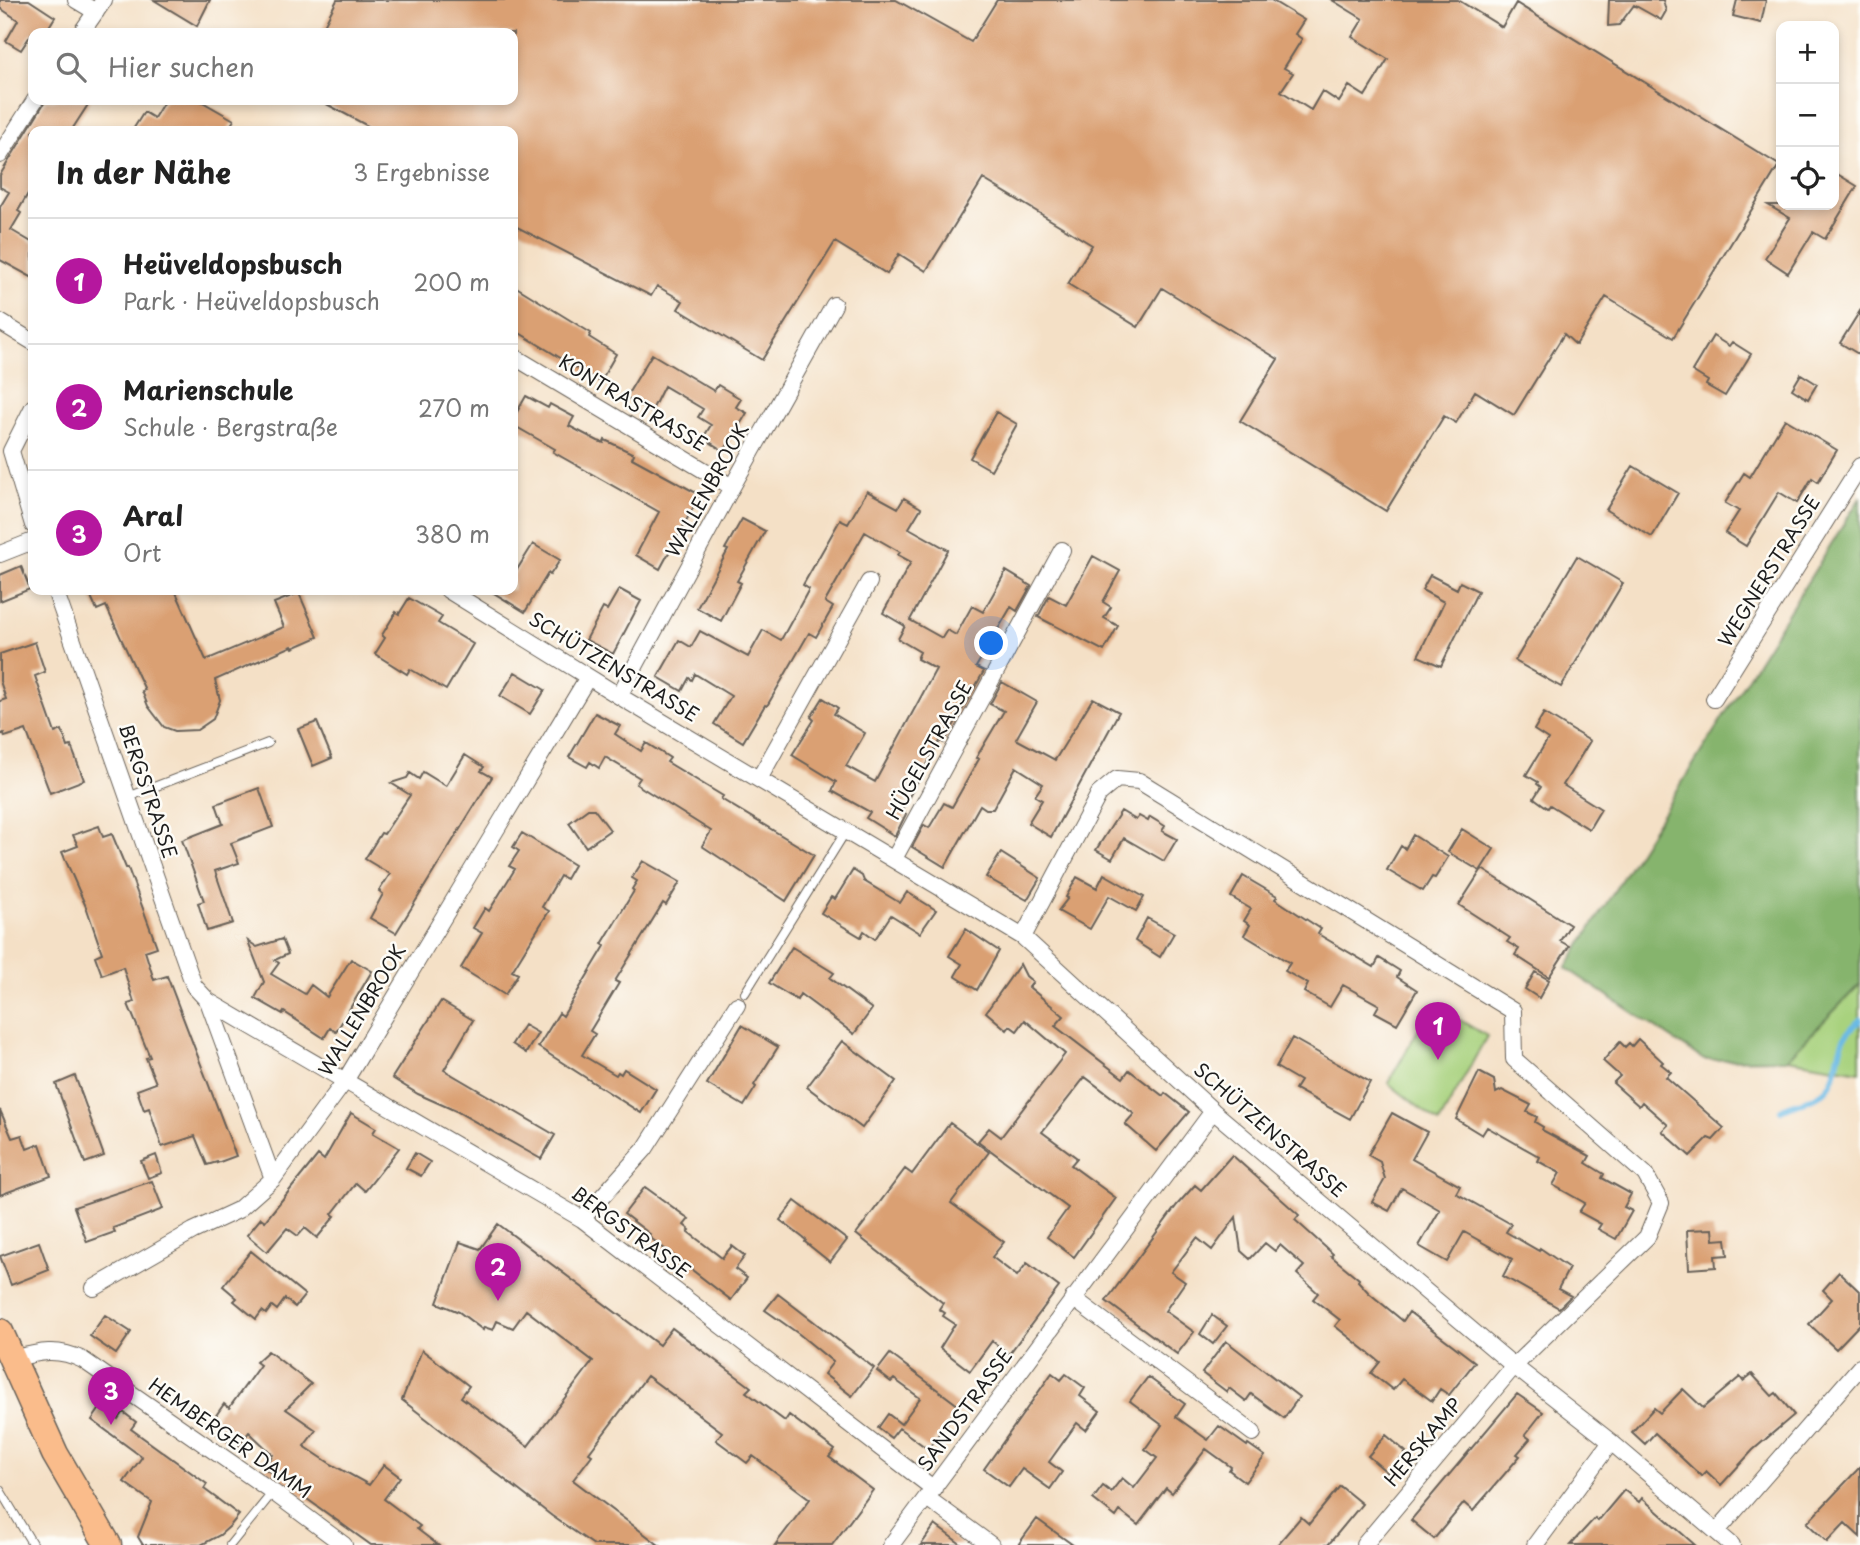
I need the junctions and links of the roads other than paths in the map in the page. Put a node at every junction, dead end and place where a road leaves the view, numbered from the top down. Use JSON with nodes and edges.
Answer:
{"nodes":[{"id":1,"x":76,"y":0,"type":"edge"},
{"id":2,"x":100,"y":6,"type":"edge"},
{"id":3,"x":85,"y":28,"type":"edge"},
{"id":4,"x":31,"y":105,"type":"edge"},
{"id":5,"x":0,"y":155,"type":"edge"},
{"id":6,"x":834,"y":305,"type":"dead end"},
{"id":7,"x":0,"y":321,"type":"edge"},
{"id":8,"x":28,"y":339,"type":"edge"},
{"id":9,"x":518,"y":359,"type":"edge"},
{"id":10,"x":28,"y":415,"type":"edge"},
{"id":11,"x":5,"y":450,"type":"edge"},
{"id":12,"x":1860,"y":466,"type":"edge"},
{"id":13,"x":732,"y":487,"type":"junction"},
{"id":14,"x":28,"y":512,"type":"edge"},
{"id":15,"x":28,"y":543,"type":"edge"},
{"id":16,"x":1062,"y":550,"type":"dead end"},
{"id":17,"x":0,"y":554,"type":"edge"},
{"id":18,"x":869,"y":582,"type":"dead end"},
{"id":19,"x":57,"y":595,"type":"edge"},
{"id":20,"x":456,"y":595,"type":"edge"},
{"id":21,"x":588,"y":677,"type":"junction"},
{"id":22,"x":619,"y":696,"type":"junction"},
{"id":23,"x":1714,"y":699,"type":"dead end"},
{"id":24,"x":268,"y":743,"type":"dead end"},
{"id":25,"x":759,"y":779,"type":"junction"},
{"id":26,"x":128,"y":797,"type":"junction"},
{"id":27,"x":846,"y":831,"type":"junction"},
{"id":28,"x":894,"y":859,"type":"junction"},
{"id":29,"x":1023,"y":937,"type":"junction"},
{"id":30,"x":741,"y":999,"type":"joint"},
{"id":31,"x":208,"y":1001,"type":"junction"},
{"id":32,"x":345,"y":1081,"type":"junction"},
{"id":33,"x":1213,"y":1111,"type":"junction"},
{"id":34,"x":273,"y":1179,"type":"junction"},
{"id":35,"x":582,"y":1219,"type":"junction"},
{"id":36,"x":94,"y":1288,"type":"dead end"},
{"id":37,"x":1073,"y":1298,"type":"junction"},
{"id":38,"x":0,"y":1332,"type":"edge"},
{"id":39,"x":12,"y":1359,"type":"junction"},
{"id":40,"x":1514,"y":1366,"type":"junction"},
{"id":41,"x":1860,"y":1367,"type":"edge"},
{"id":42,"x":1254,"y":1433,"type":"dead end"},
{"id":43,"x":1611,"y":1442,"type":"junction"},
{"id":44,"x":0,"y":1489,"type":"edge"},
{"id":45,"x":272,"y":1492,"type":"junction"},
{"id":46,"x":930,"y":1493,"type":"junction"},
{"id":47,"x":1717,"y":1531,"type":"junction"},
{"id":48,"x":102,"y":1543,"type":"edge"},
{"id":49,"x":33,"y":1545,"type":"edge"},
{"id":50,"x":230,"y":1545,"type":"edge"},
{"id":51,"x":344,"y":1545,"type":"edge"},
{"id":52,"x":891,"y":1545,"type":"edge"},
{"id":53,"x":990,"y":1545,"type":"edge"},
{"id":54,"x":1364,"y":1545,"type":"edge"},
{"id":55,"x":1535,"y":1545,"type":"edge"},
{"id":56,"x":1732,"y":1545,"type":"edge"}],
"edges":[{"from":1,"to":2,"type":"street"},
{"from":2,"to":3,"type":"street"},
{"from":4,"to":5,"type":"street"},
{"from":6,"to":13,"type":"street","name":"WALLENBROOK"},
{"from":7,"to":8,"type":"street"},
{"from":9,"to":13,"type":"street","name":"KONTRASTRASSE"},
{"from":10,"to":11,"type":"street"},
{"from":11,"to":14,"type":"street"},
{"from":12,"to":23,"type":"street","name":"WEGNERSTRASSE"},
{"from":13,"to":22,"type":"street","name":"WALLENBROOK"},
{"from":15,"to":17,"type":"street"},
{"from":16,"to":28,"type":"street","name":"HÜGELSTRASSE"},
{"from":18,"to":25,"type":"street"},
{"from":19,"to":26,"type":"street","name":"BERGSTRASSE"},
{"from":20,"to":21,"type":"street","name":"SCHÜTZENSTRASSE"},
{"from":21,"to":22,"type":"street","name":"SCHÜTZENSTRASSE"},
{"from":21,"to":32,"type":"street","name":"WALLENBROOK"},
{"from":22,"to":25,"type":"street","name":"SCHÜTZENSTRASSE"},
{"from":24,"to":26,"type":"lane"},
{"from":25,"to":27,"type":"street","name":"SCHÜTZENSTRASSE"},
{"from":26,"to":31,"type":"street","name":"BERGSTRASSE"},
{"from":27,"to":28,"type":"street","name":"SCHÜTZENSTRASSE"},
{"from":27,"to":30,"type":"lane"},
{"from":28,"to":29,"type":"street","name":"SCHÜTZENSTRASSE"},
{"from":29,"to":33,"type":"street","name":"SCHÜTZENSTRASSE"},
{"from":29,"to":40,"type":"street","name":"HERSKAMP"},
{"from":30,"to":35,"type":"street"},
{"from":31,"to":32,"type":"street","name":"BERGSTRASSE"},
{"from":31,"to":34,"type":"street","name":"BERGSTRASSE"},
{"from":32,"to":34,"type":"street","name":"WALLENBROOK"},
{"from":32,"to":35,"type":"street","name":"BERGSTRASSE"},
{"from":33,"to":37,"type":"street","name":"SANDSTRASSE"},
{"from":33,"to":40,"type":"street","name":"SCHÜTZENSTRASSE"},
{"from":34,"to":36,"type":"street","name":"WALLENBROOK"},
{"from":35,"to":46,"type":"street","name":"BERGSTRASSE"},
{"from":37,"to":42,"type":"street"},
{"from":37,"to":46,"type":"street","name":"SANDSTRASSE"},
{"from":38,"to":39,"type":"main road"},
{"from":39,"to":45,"type":"street","name":"HEMBERGER DAMM"},
{"from":39,"to":48,"type":"main road"},
{"from":40,"to":43,"type":"street","name":"SCHÜTZENSTRASSE"},
{"from":40,"to":54,"type":"street","name":"HERSKAMP"},
{"from":41,"to":47,"type":"street"},
{"from":43,"to":47,"type":"street","name":"SCHÜTZENSTRASSE"},
{"from":43,"to":55,"type":"street"},
{"from":44,"to":49,"type":"lane"},
{"from":45,"to":50,"type":"lane"},
{"from":45,"to":51,"type":"street","name":"HEMBERGER DAMM"},
{"from":46,"to":52,"type":"street","name":"SANDSTRASSE"},
{"from":46,"to":53,"type":"street","name":"BERGSTRASSE"},
{"from":47,"to":56,"type":"street","name":"SCHÜTZENSTRASSE"}]}
